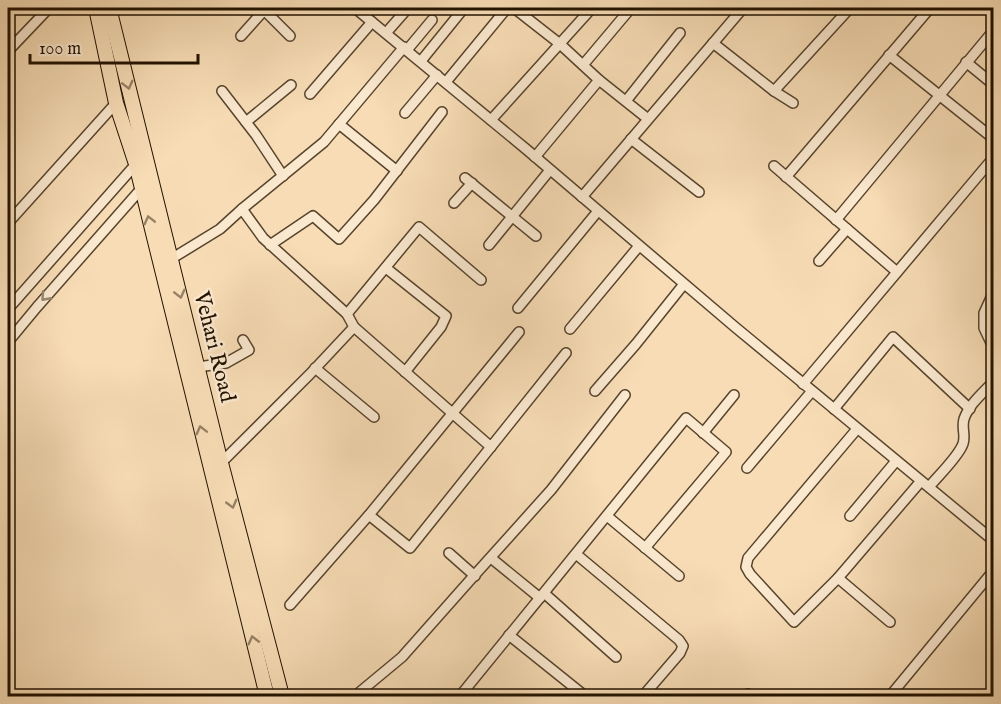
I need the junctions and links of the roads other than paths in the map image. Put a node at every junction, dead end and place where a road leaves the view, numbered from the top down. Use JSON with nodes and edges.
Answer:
{"nodes":[{"id":1,"x":49,"y":8,"type":"edge"},
{"id":2,"x":96,"y":8,"type":"edge"},
{"id":3,"x":109,"y":8,"type":"edge"},
{"id":4,"x":355,"y":8,"type":"edge"},
{"id":5,"x":408,"y":8,"type":"edge"},
{"id":6,"x":464,"y":8,"type":"edge"},
{"id":7,"x":507,"y":8,"type":"edge"},
{"id":8,"x":514,"y":8,"type":"edge"},
{"id":9,"x":592,"y":8,"type":"edge"},
{"id":10,"x":631,"y":8,"type":"edge"},
{"id":11,"x":742,"y":8,"type":"edge"},
{"id":12,"x":835,"y":8,"type":"edge"},
{"id":13,"x":930,"y":8,"type":"edge"},
{"id":14,"x":265,"y":9,"type":"edge"},
{"id":15,"x":847,"y":11,"type":"edge"},
{"id":16,"x":432,"y":20,"type":"dead end"},
{"id":17,"x":372,"y":22,"type":"junction"},
{"id":18,"x":993,"y":30,"type":"edge"},
{"id":19,"x":386,"y":33,"type":"junction"},
{"id":20,"x":680,"y":33,"type":"dead end"},
{"id":21,"x":241,"y":36,"type":"dead end"},
{"id":22,"x":290,"y":36,"type":"dead end"},
{"id":23,"x":713,"y":43,"type":"junction"},
{"id":24,"x":560,"y":44,"type":"junction"},
{"id":25,"x":406,"y":49,"type":"junction"},
{"id":26,"x":8,"y":51,"type":"edge"},
{"id":27,"x":889,"y":55,"type":"junction"},
{"id":28,"x":421,"y":61,"type":"junction"},
{"id":29,"x":966,"y":62,"type":"junction"},
{"id":30,"x":583,"y":65,"type":"junction"},
{"id":31,"x":437,"y":75,"type":"junction"},
{"id":32,"x":599,"y":80,"type":"junction"},
{"id":33,"x":446,"y":82,"type":"junction"},
{"id":34,"x":291,"y":85,"type":"dead end"},
{"id":35,"x":993,"y":85,"type":"edge"},
{"id":36,"x":222,"y":91,"type":"dead end"},
{"id":37,"x":774,"y":91,"type":"junction"},
{"id":38,"x":310,"y":94,"type":"dead end"},
{"id":39,"x":939,"y":95,"type":"junction"},
{"id":40,"x":626,"y":101,"type":"junction"},
{"id":41,"x":116,"y":103,"type":"junction"},
{"id":42,"x":793,"y":103,"type":"dead end"},
{"id":43,"x":442,"y":112,"type":"dead end"},
{"id":44,"x":405,"y":113,"type":"dead end"},
{"id":45,"x":648,"y":119,"type":"junction"},
{"id":46,"x":491,"y":120,"type":"junction"},
{"id":47,"x":246,"y":123,"type":"junction"},
{"id":48,"x":339,"y":124,"type":"junction"},
{"id":49,"x":993,"y":138,"type":"edge"},
{"id":50,"x":631,"y":139,"type":"junction"},
{"id":51,"x":535,"y":157,"type":"junction"},
{"id":52,"x":993,"y":158,"type":"edge"},
{"id":53,"x":144,"y":166,"type":"junction"},
{"id":54,"x":774,"y":166,"type":"dead end"},
{"id":55,"x":550,"y":170,"type":"junction"},
{"id":56,"x":396,"y":171,"type":"junction"},
{"id":57,"x":283,"y":176,"type":"junction"},
{"id":58,"x":786,"y":177,"type":"junction"},
{"id":59,"x":141,"y":189,"type":"junction"},
{"id":60,"x":699,"y":192,"type":"dead end"},
{"id":61,"x":582,"y":197,"type":"junction"},
{"id":62,"x":454,"y":203,"type":"dead end"},
{"id":63,"x":242,"y":209,"type":"junction"},
{"id":64,"x":598,"y":211,"type":"junction"},
{"id":65,"x":512,"y":217,"type":"junction"},
{"id":66,"x":837,"y":220,"type":"junction"},
{"id":67,"x":8,"y":223,"type":"edge"},
{"id":68,"x":847,"y":229,"type":"junction"},
{"id":69,"x":536,"y":236,"type":"dead end"},
{"id":70,"x":70,"y":239,"type":"junction"},
{"id":71,"x":270,"y":245,"type":"junction"},
{"id":72,"x":489,"y":245,"type":"dead end"},
{"id":73,"x":639,"y":246,"type":"junction"},
{"id":74,"x":85,"y":252,"type":"junction"},
{"id":75,"x":53,"y":259,"type":"junction"},
{"id":76,"x":171,"y":259,"type":"junction"},
{"id":77,"x":819,"y":261,"type":"dead end"},
{"id":78,"x":386,"y":268,"type":"junction"},
{"id":79,"x":68,"y":271,"type":"junction"},
{"id":80,"x":897,"y":272,"type":"junction"},
{"id":81,"x":482,"y":280,"type":"dead end"},
{"id":82,"x":684,"y":284,"type":"junction"},
{"id":83,"x":993,"y":291,"type":"edge"},
{"id":84,"x":518,"y":308,"type":"dead end"},
{"id":85,"x":8,"y":309,"type":"edge"},
{"id":86,"x":347,"y":314,"type":"junction"},
{"id":87,"x":354,"y":327,"type":"junction"},
{"id":88,"x":570,"y":328,"type":"dead end"},
{"id":89,"x":519,"y":332,"type":"dead end"},
{"id":90,"x":243,"y":340,"type":"dead end"},
{"id":91,"x":8,"y":342,"type":"edge"},
{"id":92,"x":993,"y":349,"type":"edge"},
{"id":93,"x":566,"y":353,"type":"dead end"},
{"id":94,"x":198,"y":367,"type":"junction"},
{"id":95,"x":315,"y":368,"type":"junction"},
{"id":96,"x":405,"y":372,"type":"junction"},
{"id":97,"x":993,"y":381,"type":"edge"},
{"id":98,"x":803,"y":384,"type":"junction"},
{"id":99,"x":595,"y":391,"type":"dead end"},
{"id":100,"x":812,"y":391,"type":"junction"},
{"id":101,"x":625,"y":395,"type":"dead end"},
{"id":102,"x":734,"y":395,"type":"dead end"},
{"id":103,"x":834,"y":409,"type":"junction"},
{"id":104,"x":970,"y":409,"type":"junction"},
{"id":105,"x":452,"y":414,"type":"junction"},
{"id":106,"x":374,"y":417,"type":"dead end"},
{"id":107,"x":857,"y":429,"type":"junction"},
{"id":108,"x":703,"y":433,"type":"junction"},
{"id":109,"x":491,"y":447,"type":"junction"},
{"id":110,"x":896,"y":461,"type":"junction"},
{"id":111,"x":221,"y":463,"type":"junction"},
{"id":112,"x":747,"y":468,"type":"dead end"},
{"id":113,"x":925,"y":484,"type":"junction"},
{"id":114,"x":369,"y":515,"type":"junction"},
{"id":115,"x":607,"y":516,"type":"junction"},
{"id":116,"x":850,"y":516,"type":"dead end"},
{"id":117,"x":993,"y":541,"type":"edge"},
{"id":118,"x":645,"y":548,"type":"junction"},
{"id":119,"x":449,"y":553,"type":"dead end"},
{"id":120,"x":576,"y":554,"type":"junction"},
{"id":121,"x":491,"y":558,"type":"junction"},
{"id":122,"x":993,"y":570,"type":"edge"},
{"id":123,"x":475,"y":576,"type":"junction"},
{"id":124,"x":679,"y":576,"type":"dead end"},
{"id":125,"x":838,"y":578,"type":"junction"},
{"id":126,"x":542,"y":595,"type":"junction"},
{"id":127,"x":290,"y":605,"type":"dead end"},
{"id":128,"x":890,"y":622,"type":"dead end"},
{"id":129,"x":509,"y":635,"type":"junction"},
{"id":130,"x":616,"y":657,"type":"dead end"},
{"id":131,"x":267,"y":696,"type":"edge"},
{"id":132,"x":282,"y":696,"type":"edge"},
{"id":133,"x":355,"y":696,"type":"edge"},
{"id":134,"x":460,"y":696,"type":"edge"},
{"id":135,"x":585,"y":696,"type":"edge"},
{"id":136,"x":643,"y":696,"type":"edge"},
{"id":137,"x":743,"y":696,"type":"edge"},
{"id":138,"x":753,"y":696,"type":"edge"},
{"id":139,"x":890,"y":696,"type":"edge"}],
"edges":[{"from":1,"to":26,"type":"street"},
{"from":2,"to":41,"type":"main road","name":"Vehari Road"},
{"from":3,"to":53,"type":"main road","name":"Vehari Road","one_way":true},
{"from":4,"to":17,"type":"street"},
{"from":5,"to":19,"type":"street"},
{"from":6,"to":28,"type":"street"},
{"from":7,"to":33,"type":"street"},
{"from":8,"to":24,"type":"street"},
{"from":9,"to":24,"type":"street"},
{"from":10,"to":30,"type":"street"},
{"from":11,"to":23,"type":"street"},
{"from":12,"to":15,"type":"street"},
{"from":13,"to":27,"type":"street"},
{"from":14,"to":21,"type":"street"},
{"from":14,"to":22,"type":"street"},
{"from":15,"to":37,"type":"street"},
{"from":16,"to":25,"type":"street"},
{"from":17,"to":19,"type":"street"},
{"from":17,"to":38,"type":"street"},
{"from":18,"to":29,"type":"street"},
{"from":19,"to":25,"type":"street"},
{"from":20,"to":40,"type":"street"},
{"from":23,"to":37,"type":"street"},
{"from":23,"to":45,"type":"street"},
{"from":24,"to":30,"type":"street"},
{"from":24,"to":46,"type":"street"},
{"from":25,"to":28,"type":"street"},
{"from":25,"to":48,"type":"street"},
{"from":27,"to":39,"type":"street"},
{"from":27,"to":58,"type":"street"},
{"from":28,"to":31,"type":"street"},
{"from":29,"to":35,"type":"street"},
{"from":29,"to":39,"type":"street"},
{"from":30,"to":32,"type":"street"},
{"from":31,"to":33,"type":"street"},
{"from":31,"to":44,"type":"street"},
{"from":32,"to":40,"type":"street"},
{"from":32,"to":51,"type":"street"},
{"from":33,"to":46,"type":"street"},
{"from":34,"to":47,"type":"street"},
{"from":36,"to":47,"type":"street"},
{"from":37,"to":42,"type":"street"},
{"from":39,"to":49,"type":"street"},
{"from":39,"to":66,"type":"street"},
{"from":40,"to":45,"type":"street"},
{"from":41,"to":53,"type":"main road","name":"Vehari Road"},
{"from":41,"to":67,"type":"street"},
{"from":43,"to":56,"type":"street"},
{"from":45,"to":50,"type":"street"},
{"from":46,"to":51,"type":"street"},
{"from":47,"to":57,"type":"street"},
{"from":48,"to":56,"type":"street"},
{"from":48,"to":57,"type":"street"},
{"from":50,"to":60,"type":"street"},
{"from":50,"to":61,"type":"street"},
{"from":51,"to":55,"type":"street"},
{"from":52,"to":80,"type":"street"},
{"from":53,"to":59,"type":"main road","name":"Vehari Road"},
{"from":53,"to":70,"type":"street"},
{"from":53,"to":76,"type":"main road","name":"Vehari Road"},
{"from":54,"to":58,"type":"street"},
{"from":55,"to":61,"type":"street"},
{"from":55,"to":65,"type":"street"},
{"from":56,"to":71,"type":"street"},
{"from":57,"to":63,"type":"street"},
{"from":58,"to":66,"type":"street"},
{"from":59,"to":74,"type":"street"},
{"from":131,"to":59,"type":"main road","name":"Vehari Road","one_way":true},
{"from":61,"to":64,"type":"street"},
{"from":62,"to":65,"type":"street"},
{"from":63,"to":71,"type":"street"},
{"from":63,"to":76,"type":"street"},
{"from":64,"to":73,"type":"street"},
{"from":64,"to":84,"type":"street"},
{"from":65,"to":69,"type":"street"},
{"from":65,"to":72,"type":"street"},
{"from":66,"to":68,"type":"street"},
{"from":68,"to":77,"type":"street"},
{"from":68,"to":80,"type":"street"},
{"from":70,"to":74,"type":"street"},
{"from":70,"to":75,"type":"street"},
{"from":71,"to":86,"type":"street"},
{"from":73,"to":82,"type":"street"},
{"from":73,"to":88,"type":"street"},
{"from":74,"to":79,"type":"street"},
{"from":75,"to":79,"type":"street"},
{"from":75,"to":85,"type":"street"},
{"from":76,"to":94,"type":"main road","name":"Vehari Road","one_way":true},
{"from":78,"to":81,"type":"street"},
{"from":78,"to":86,"type":"street"},
{"from":78,"to":96,"type":"street"},
{"from":79,"to":91,"type":"street","one_way":true},
{"from":80,"to":98,"type":"street"},
{"from":82,"to":98,"type":"street"},
{"from":82,"to":99,"type":"street"},
{"from":83,"to":92,"type":"street"},
{"from":86,"to":87,"type":"street"},
{"from":87,"to":95,"type":"street"},
{"from":87,"to":96,"type":"street"},
{"from":89,"to":105,"type":"street"},
{"from":90,"to":94,"type":"street"},
{"from":93,"to":109,"type":"street"},
{"from":94,"to":111,"type":"main road","name":"Vehari Road"},
{"from":95,"to":106,"type":"street"},
{"from":95,"to":111,"type":"street"},
{"from":96,"to":105,"type":"street"},
{"from":97,"to":104,"type":"street"},
{"from":98,"to":100,"type":"street"},
{"from":100,"to":103,"type":"street"},
{"from":100,"to":112,"type":"street"},
{"from":101,"to":121,"type":"street"},
{"from":102,"to":108,"type":"street"},
{"from":103,"to":104,"type":"street"},
{"from":103,"to":107,"type":"street"},
{"from":104,"to":113,"type":"street"},
{"from":105,"to":109,"type":"street"},
{"from":105,"to":114,"type":"street"},
{"from":107,"to":110,"type":"street"},
{"from":107,"to":125,"type":"street"},
{"from":108,"to":115,"type":"street"},
{"from":108,"to":118,"type":"street"},
{"from":109,"to":114,"type":"street"},
{"from":110,"to":113,"type":"street"},
{"from":110,"to":116,"type":"street"},
{"from":111,"to":132,"type":"main road","name":"Vehari Road","one_way":true},
{"from":113,"to":117,"type":"street"},
{"from":113,"to":125,"type":"street"},
{"from":114,"to":127,"type":"street"},
{"from":115,"to":118,"type":"street"},
{"from":115,"to":120,"type":"street"},
{"from":118,"to":124,"type":"street"},
{"from":119,"to":123,"type":"street"},
{"from":120,"to":126,"type":"street"},
{"from":120,"to":136,"type":"street"},
{"from":121,"to":123,"type":"street"},
{"from":121,"to":126,"type":"street"},
{"from":122,"to":139,"type":"street"},
{"from":123,"to":133,"type":"street"},
{"from":125,"to":128,"type":"street"},
{"from":126,"to":129,"type":"street"},
{"from":126,"to":130,"type":"street"},
{"from":129,"to":134,"type":"street"},
{"from":129,"to":135,"type":"street"},
{"from":137,"to":138,"type":"street"}]}
